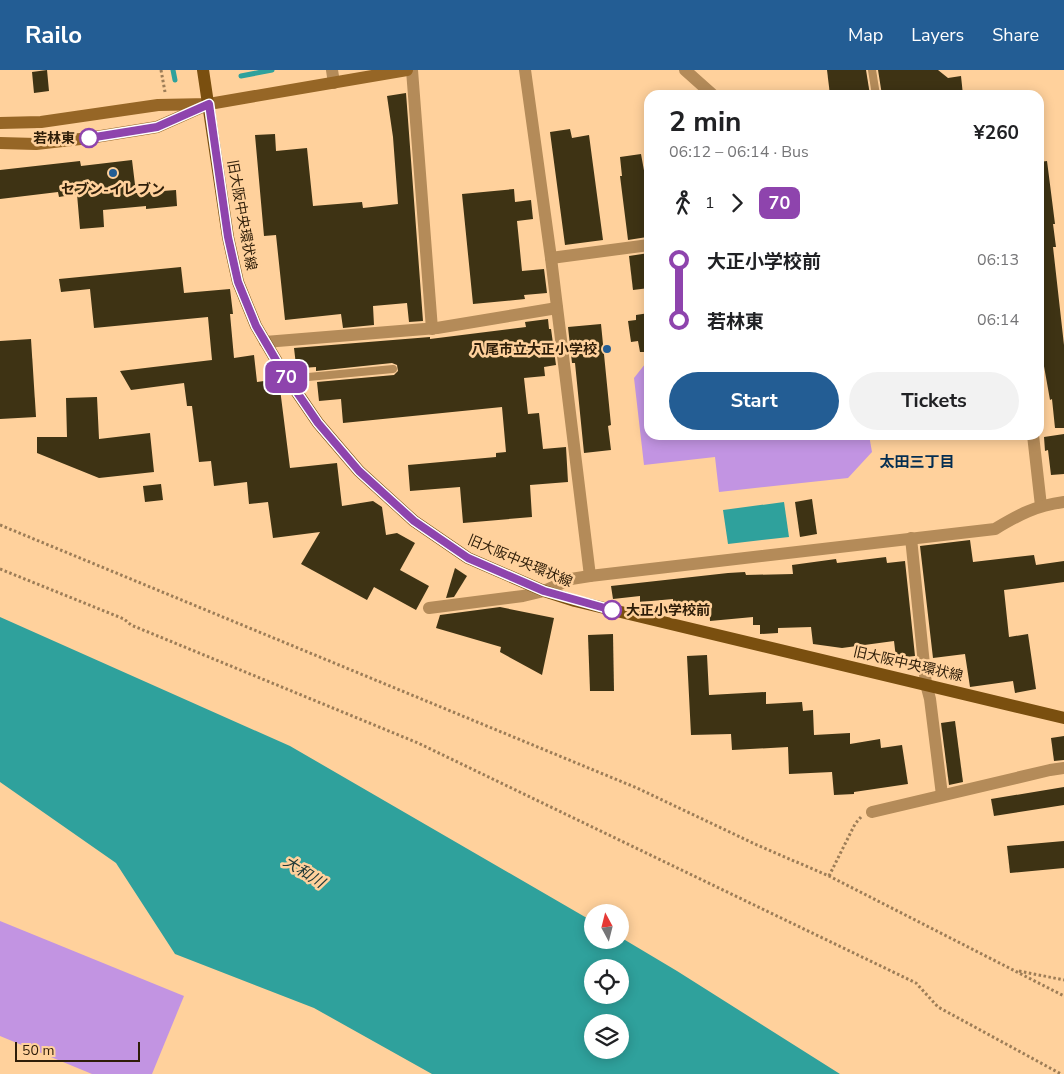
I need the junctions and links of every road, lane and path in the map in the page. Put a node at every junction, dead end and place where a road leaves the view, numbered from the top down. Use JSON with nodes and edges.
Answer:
{"nodes":[{"id":1,"x":161,"y":70,"type":"edge"},
{"id":2,"x":202,"y":70,"type":"edge"},
{"id":3,"x":403,"y":70,"type":"edge"},
{"id":4,"x":407,"y":70,"type":"edge"},
{"id":5,"x":412,"y":70,"type":"edge"},
{"id":6,"x":525,"y":70,"type":"edge"},
{"id":7,"x":685,"y":70,"type":"edge"},
{"id":8,"x":872,"y":70,"type":"edge"},
{"id":9,"x":333,"y":76,"type":"edge"},
{"id":10,"x":707,"y":90,"type":"edge"},
{"id":11,"x":875,"y":90,"type":"edge"},
{"id":12,"x":165,"y":92,"type":"dead end"},
{"id":13,"x":209,"y":104,"type":"junction"},
{"id":14,"x":0,"y":123,"type":"edge"},
{"id":15,"x":0,"y":143,"type":"edge"},
{"id":16,"x":644,"y":246,"type":"edge"},
{"id":17,"x":551,"y":258,"type":"junction"},
{"id":18,"x":556,"y":308,"type":"junction"},
{"id":19,"x":432,"y":329,"type":"junction"},
{"id":20,"x":265,"y":342,"type":"junction"},
{"id":21,"x":393,"y":368,"type":"dead end"},
{"id":22,"x":287,"y":379,"type":"junction"},
{"id":23,"x":1034,"y":440,"type":"edge"},
{"id":24,"x":1064,"y":502,"type":"edge"},
{"id":25,"x":1041,"y":506,"type":"junction"},
{"id":26,"x":0,"y":525,"type":"edge"},
{"id":27,"x":911,"y":538,"type":"junction"},
{"id":28,"x":0,"y":569,"type":"edge"},
{"id":29,"x":590,"y":576,"type":"junction"},
{"id":30,"x":544,"y":591,"type":"junction"},
{"id":31,"x":429,"y":608,"type":"dead end"},
{"id":32,"x":926,"y":684,"type":"junction"},
{"id":33,"x":1064,"y":718,"type":"edge"},
{"id":34,"x":1064,"y":768,"type":"edge"},
{"id":35,"x":942,"y":795,"type":"junction"},
{"id":36,"x":872,"y":812,"type":"joint"},
{"id":37,"x":829,"y":876,"type":"junction"},
{"id":38,"x":1014,"y":969,"type":"junction"},
{"id":39,"x":1064,"y":980,"type":"edge"},
{"id":40,"x":1064,"y":996,"type":"edge"},
{"id":41,"x":1061,"y":1074,"type":"edge"}],
"edges":[{"from":1,"to":12,"type":"path"},
{"from":2,"to":13,"type":"main road","name":"旧大阪中央環状線"},
{"from":3,"to":4,"type":"street"},
{"from":3,"to":9,"type":"street"},
{"from":5,"to":19,"type":"street"},
{"from":6,"to":17,"type":"street"},
{"from":7,"to":10,"type":"street"},
{"from":8,"to":11,"type":"lane"},
{"from":9,"to":13,"type":"street"},
{"from":13,"to":14,"type":"street"},
{"from":13,"to":15,"type":"street"},
{"from":13,"to":20,"type":"main road","name":"旧大阪中央環状線"},
{"from":16,"to":17,"type":"street"},
{"from":17,"to":18,"type":"street"},
{"from":18,"to":19,"type":"street"},
{"from":18,"to":29,"type":"street"},
{"from":19,"to":20,"type":"street"},
{"from":20,"to":22,"type":"main road","name":"旧大阪中央環状線"},
{"from":21,"to":22,"type":"lane"},
{"from":22,"to":30,"type":"main road","name":"旧大阪中央環状線"},
{"from":23,"to":25,"type":"street"},
{"from":24,"to":25,"type":"street"},
{"from":25,"to":27,"type":"street"},
{"from":26,"to":37,"type":"path"},
{"from":27,"to":29,"type":"street"},
{"from":27,"to":32,"type":"street"},
{"from":28,"to":41,"type":"path"},
{"from":29,"to":30,"type":"street"},
{"from":30,"to":31,"type":"street"},
{"from":30,"to":32,"type":"main road","name":"旧大阪中央環状線"},
{"from":32,"to":33,"type":"main road","name":"旧大阪中央環状線"},
{"from":32,"to":35,"type":"street"},
{"from":34,"to":35,"type":"street"},
{"from":35,"to":36,"type":"street"},
{"from":36,"to":37,"type":"path"},
{"from":37,"to":38,"type":"path"},
{"from":38,"to":39,"type":"path"},
{"from":38,"to":40,"type":"path"}]}
